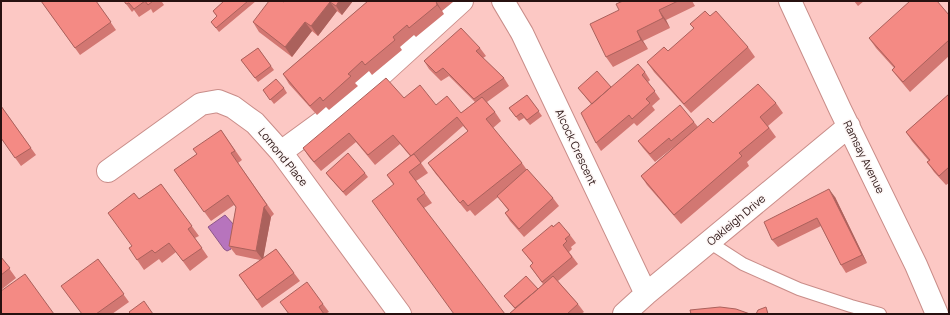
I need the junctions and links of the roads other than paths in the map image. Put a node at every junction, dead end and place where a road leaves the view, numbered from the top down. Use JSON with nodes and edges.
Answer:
{"nodes":[{"id":1,"x":462,"y":1,"type":"edge"},
{"id":2,"x":503,"y":1,"type":"edge"},
{"id":3,"x":790,"y":1,"type":"edge"},
{"id":4,"x":849,"y":126,"type":"junction"},
{"id":5,"x":281,"y":152,"type":"junction"},
{"id":6,"x":108,"y":171,"type":"dead end"},
{"id":7,"x":709,"y":242,"type":"junction"},
{"id":8,"x":646,"y":294,"type":"junction"},
{"id":9,"x":400,"y":314,"type":"edge"},
{"id":10,"x":624,"y":314,"type":"edge"},
{"id":11,"x":880,"y":314,"type":"edge"},
{"id":12,"x":937,"y":314,"type":"edge"}],
"edges":[{"from":1,"to":5,"type":"street"},
{"from":2,"to":8,"type":"street","name":"Alcock Crescent"},
{"from":3,"to":4,"type":"street","name":"Ramsay Avenue"},
{"from":4,"to":7,"type":"street","name":"Oakleigh Drive"},
{"from":4,"to":12,"type":"street","name":"Ramsay Avenue"},
{"from":5,"to":6,"type":"street","name":"Lomond Place"},
{"from":5,"to":9,"type":"street","name":"Lomond Place"},
{"from":7,"to":8,"type":"street","name":"Oakleigh Drive"},
{"from":7,"to":11,"type":"lane"},
{"from":8,"to":10,"type":"street","name":"Oakleigh Drive"}]}
